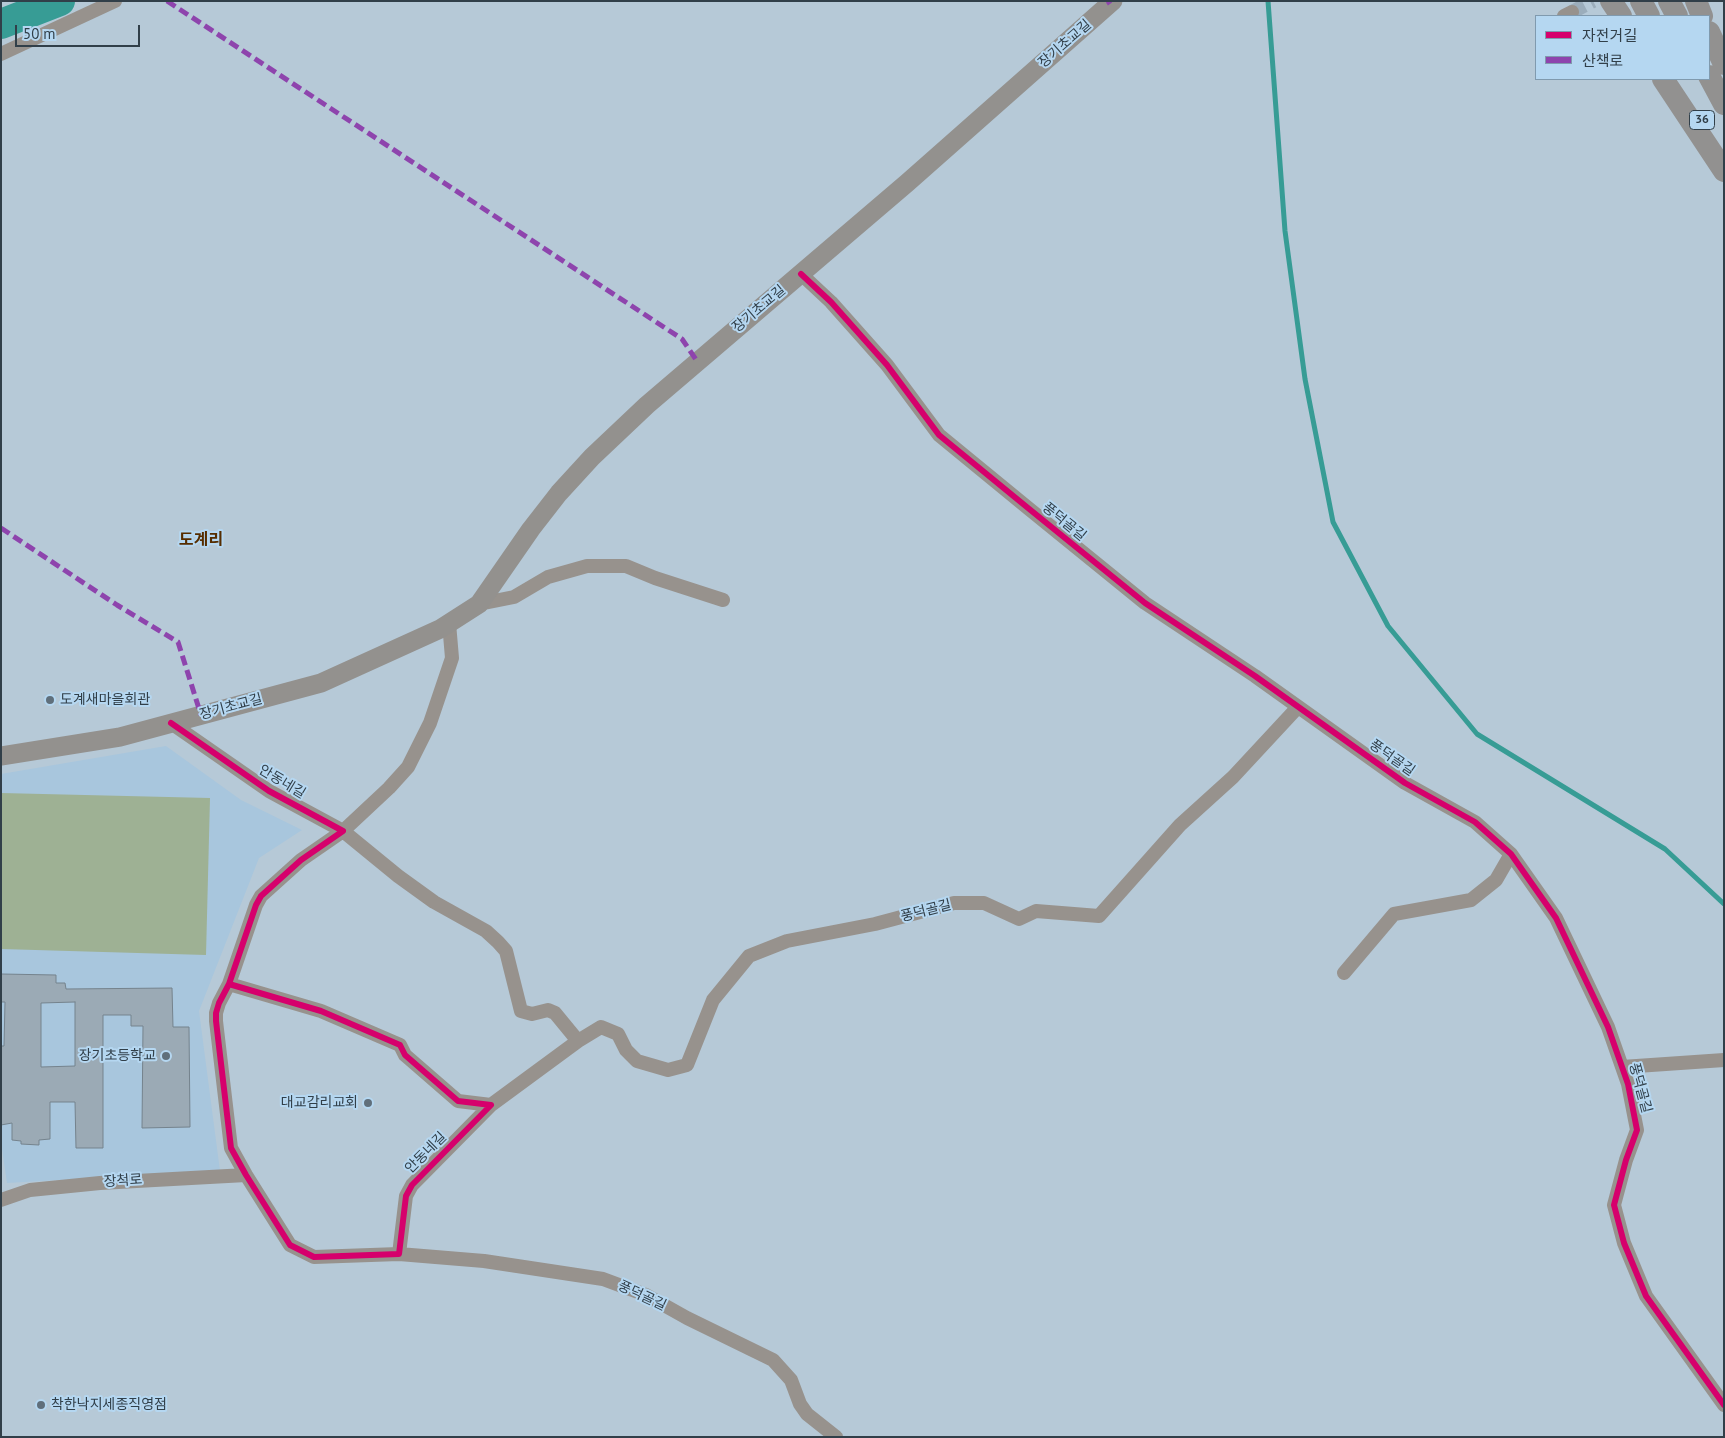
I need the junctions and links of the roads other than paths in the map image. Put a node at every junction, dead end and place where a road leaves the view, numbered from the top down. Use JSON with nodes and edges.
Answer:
{"nodes":[{"id":1,"x":115,"y":1,"type":"edge"},
{"id":2,"x":1114,"y":1,"type":"edge"},
{"id":3,"x":1611,"y":1,"type":"edge"},
{"id":4,"x":1641,"y":1,"type":"edge"},
{"id":5,"x":1669,"y":1,"type":"edge"},
{"id":6,"x":1696,"y":1,"type":"edge"},
{"id":7,"x":1620,"y":15,"type":"edge"},
{"id":8,"x":1648,"y":15,"type":"edge"},
{"id":9,"x":1676,"y":15,"type":"edge"},
{"id":10,"x":1702,"y":15,"type":"edge"},
{"id":11,"x":1710,"y":34,"type":"edge"},
{"id":12,"x":1,"y":54,"type":"edge"},
{"id":13,"x":1724,"y":64,"type":"edge"},
{"id":14,"x":1710,"y":78,"type":"edge"},
{"id":15,"x":1664,"y":80,"type":"edge"},
{"id":16,"x":1682,"y":80,"type":"edge"},
{"id":17,"x":1724,"y":104,"type":"edge"},
{"id":18,"x":1724,"y":161,"type":"edge"},
{"id":19,"x":1724,"y":171,"type":"edge"},
{"id":20,"x":801,"y":274,"type":"junction"},
{"id":21,"x":723,"y":600,"type":"dead end"},
{"id":22,"x":479,"y":604,"type":"junction"},
{"id":23,"x":449,"y":623,"type":"junction"},
{"id":24,"x":1298,"y":707,"type":"junction"},
{"id":25,"x":171,"y":723,"type":"junction"},
{"id":26,"x":1,"y":756,"type":"edge"},
{"id":27,"x":343,"y":831,"type":"junction"},
{"id":28,"x":1512,"y":854,"type":"junction"},
{"id":29,"x":1344,"y":973,"type":"dead end"},
{"id":30,"x":229,"y":984,"type":"junction"},
{"id":31,"x":578,"y":1041,"type":"junction"},
{"id":32,"x":1724,"y":1060,"type":"edge"},
{"id":33,"x":1622,"y":1067,"type":"junction"},
{"id":34,"x":491,"y":1105,"type":"junction"},
{"id":35,"x":246,"y":1175,"type":"junction"},
{"id":36,"x":1,"y":1200,"type":"edge"},
{"id":37,"x":399,"y":1254,"type":"junction"},
{"id":38,"x":1724,"y":1405,"type":"edge"},
{"id":39,"x":836,"y":1437,"type":"edge"}],
"edges":[{"from":1,"to":12,"type":"street"},
{"from":2,"to":20,"type":"main road","name":"장기초교길"},
{"from":3,"to":7,"type":"highway"},
{"from":4,"to":8,"type":"highway"},
{"from":5,"to":9,"type":"highway"},
{"from":6,"to":10,"type":"highway"},
{"from":11,"to":13,"type":"highway"},
{"from":14,"to":17,"type":"highway","number":"36"},
{"from":15,"to":19,"type":"highway"},
{"from":16,"to":18,"type":"highway","number":"36"},
{"from":20,"to":22,"type":"main road","name":"장기초교길"},
{"from":20,"to":24,"type":"street","name":"풍덕골길"},
{"from":21,"to":22,"type":"street","name":"장기초교길"},
{"from":22,"to":23,"type":"main road","name":"장기초교길"},
{"from":23,"to":25,"type":"main road","name":"장기초교길"},
{"from":23,"to":27,"type":"street"},
{"from":24,"to":28,"type":"street","name":"풍덕골길"},
{"from":24,"to":31,"type":"street","name":"풍덕골길"},
{"from":25,"to":26,"type":"main road","name":"장기초교길"},
{"from":25,"to":27,"type":"street","name":"안동네길"},
{"from":27,"to":30,"type":"street"},
{"from":27,"to":31,"type":"street","name":"안동네길"},
{"from":28,"to":29,"type":"street"},
{"from":28,"to":33,"type":"street","name":"풍덕골길"},
{"from":30,"to":34,"type":"street"},
{"from":30,"to":35,"type":"street"},
{"from":31,"to":34,"type":"street","name":"안동네길"},
{"from":32,"to":33,"type":"street","name":"풍덕골길"},
{"from":33,"to":38,"type":"street","name":"풍덕골길"},
{"from":34,"to":37,"type":"street","name":"안동네길"},
{"from":35,"to":36,"type":"street","name":"장척로"},
{"from":35,"to":37,"type":"street"},
{"from":37,"to":39,"type":"street","name":"풍덕골길"}]}
